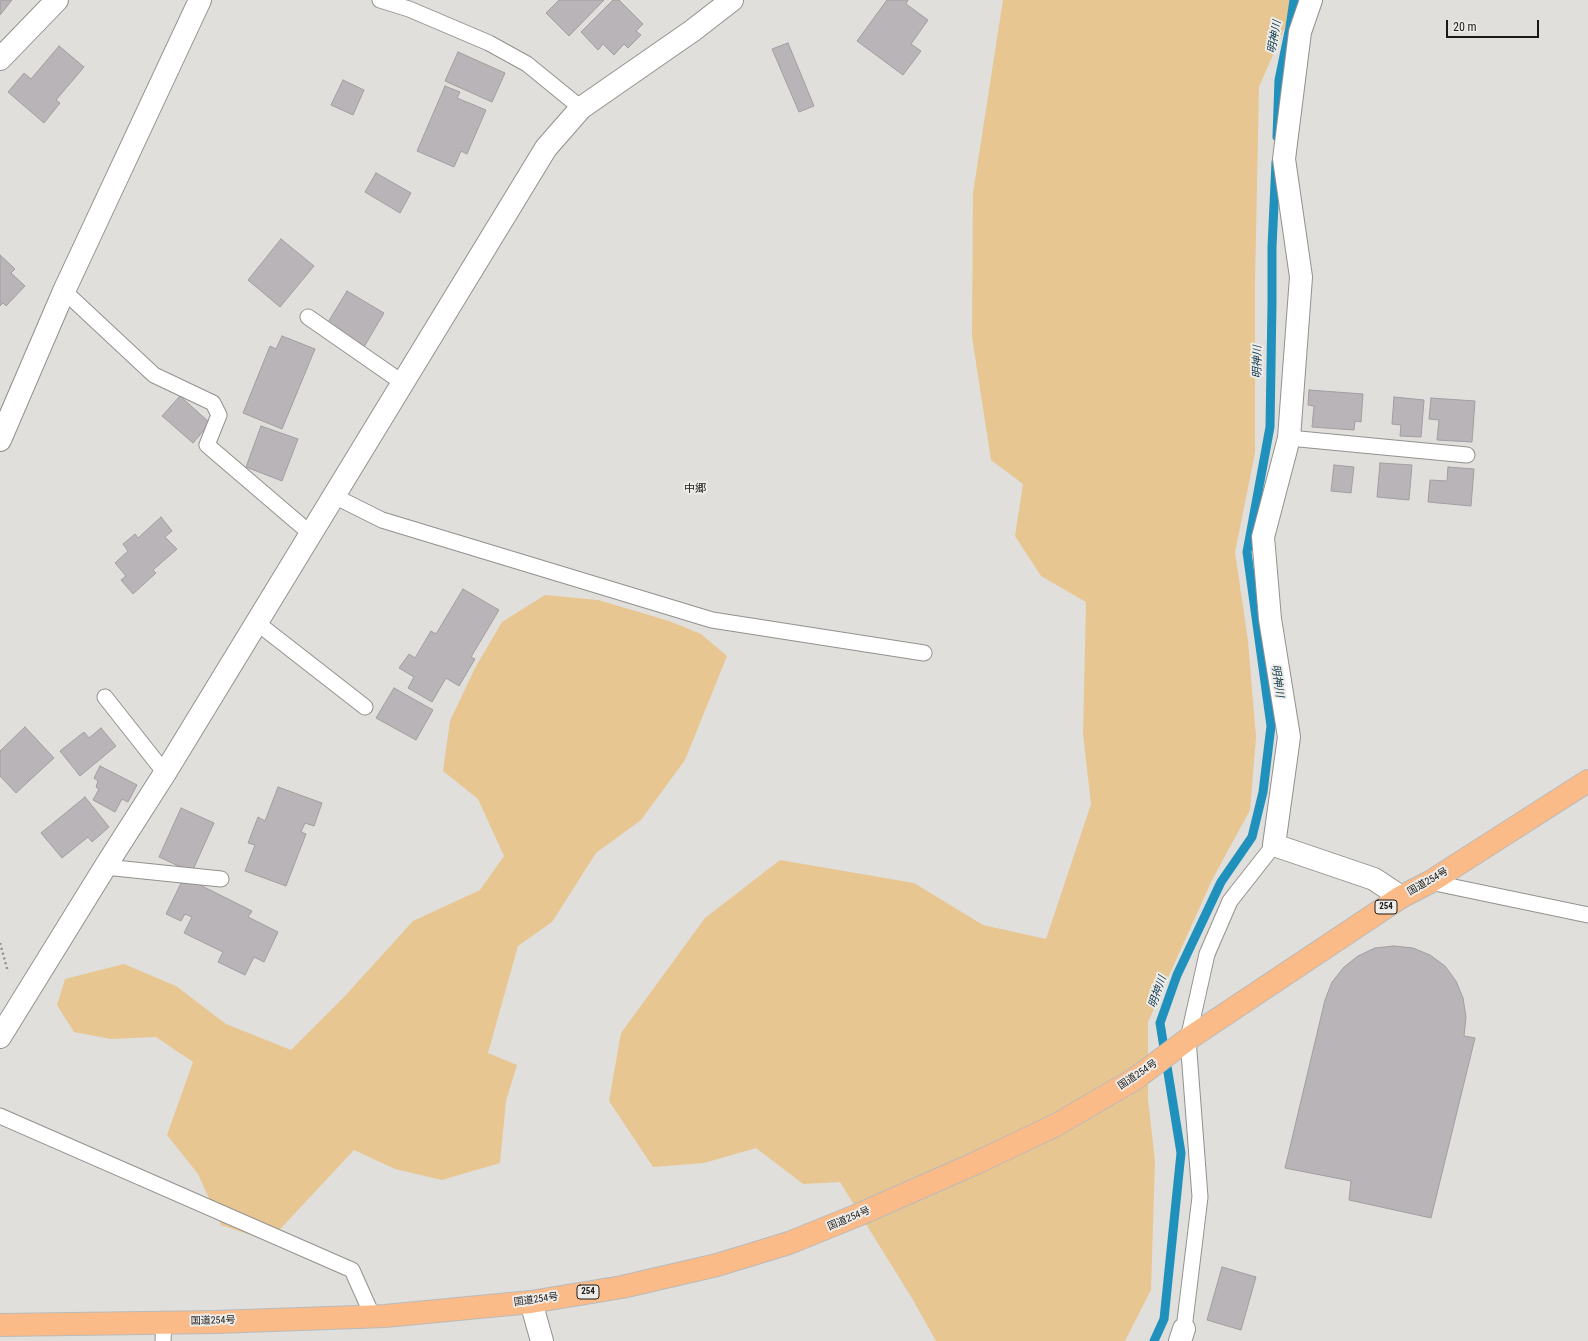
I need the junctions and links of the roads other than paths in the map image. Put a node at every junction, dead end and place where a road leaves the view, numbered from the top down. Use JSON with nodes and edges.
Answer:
{"nodes":[{"id":1,"x":56,"y":0,"type":"edge"},
{"id":2,"x":200,"y":0,"type":"edge"},
{"id":3,"x":380,"y":0,"type":"edge"},
{"id":4,"x":732,"y":0,"type":"edge"},
{"id":5,"x":1311,"y":0,"type":"edge"},
{"id":6,"x":0,"y":59,"type":"edge"},
{"id":7,"x":581,"y":108,"type":"junction"},
{"id":8,"x":64,"y":291,"type":"junction"},
{"id":9,"x":308,"y":317,"type":"dead end"},
{"id":10,"x":403,"y":383,"type":"junction"},
{"id":11,"x":1290,"y":438,"type":"junction"},
{"id":12,"x":0,"y":440,"type":"edge"},
{"id":13,"x":1467,"y":455,"type":"dead end"},
{"id":14,"x":334,"y":496,"type":"junction"},
{"id":15,"x":311,"y":534,"type":"junction"},
{"id":16,"x":256,"y":622,"type":"junction"},
{"id":17,"x":924,"y":653,"type":"dead end"},
{"id":18,"x":104,"y":697,"type":"dead end"},
{"id":19,"x":364,"y":707,"type":"dead end"},
{"id":20,"x":165,"y":773,"type":"junction"},
{"id":21,"x":1588,"y":781,"type":"edge"},
{"id":22,"x":1274,"y":845,"type":"junction"},
{"id":23,"x":105,"y":867,"type":"junction"},
{"id":24,"x":221,"y":879,"type":"dead end"},
{"id":25,"x":1430,"y":882,"type":"junction"},
{"id":26,"x":1401,"y":898,"type":"junction"},
{"id":27,"x":1588,"y":915,"type":"edge"},
{"id":28,"x":0,"y":1037,"type":"edge"},
{"id":29,"x":1188,"y":1039,"type":"junction"},
{"id":30,"x":0,"y":1116,"type":"edge"},
{"id":31,"x":531,"y":1302,"type":"junction"},
{"id":32,"x":372,"y":1317,"type":"junction"},
{"id":33,"x":0,"y":1325,"type":"edge"},
{"id":34,"x":164,"y":1332,"type":"edge"},
{"id":35,"x":1182,"y":1335,"type":"edge"},
{"id":36,"x":541,"y":1341,"type":"edge"}],
"edges":[{"from":1,"to":6,"type":"street"},
{"from":2,"to":8,"type":"street"},
{"from":3,"to":7,"type":"lane"},
{"from":4,"to":7,"type":"street"},
{"from":5,"to":11,"type":"street"},
{"from":7,"to":10,"type":"street"},
{"from":8,"to":12,"type":"street"},
{"from":8,"to":15,"type":"lane"},
{"from":9,"to":10,"type":"lane"},
{"from":10,"to":14,"type":"street"},
{"from":11,"to":13,"type":"lane"},
{"from":11,"to":22,"type":"street"},
{"from":14,"to":15,"type":"street"},
{"from":14,"to":17,"type":"lane"},
{"from":15,"to":16,"type":"street"},
{"from":16,"to":19,"type":"lane"},
{"from":16,"to":20,"type":"street"},
{"from":18,"to":20,"type":"lane"},
{"from":20,"to":23,"type":"street"},
{"from":21,"to":25,"type":"highway","name":"国道254号","number":"254"},
{"from":22,"to":26,"type":"street"},
{"from":22,"to":29,"type":"lane"},
{"from":23,"to":24,"type":"lane"},
{"from":23,"to":28,"type":"street"},
{"from":25,"to":26,"type":"highway","name":"国道254号","number":"254"},
{"from":25,"to":27,"type":"lane"},
{"from":26,"to":29,"type":"highway","name":"国道254号","number":"254"},
{"from":29,"to":31,"type":"highway","name":"国道254号","number":"254"},
{"from":29,"to":35,"type":"lane"},
{"from":30,"to":32,"type":"lane"},
{"from":31,"to":32,"type":"highway","name":"国道254号","number":"254"},
{"from":31,"to":36,"type":"street"},
{"from":32,"to":34,"type":"highway","name":"国道254号","number":"254"},
{"from":33,"to":34,"type":"highway","name":"国道254号","number":"254"}]}
